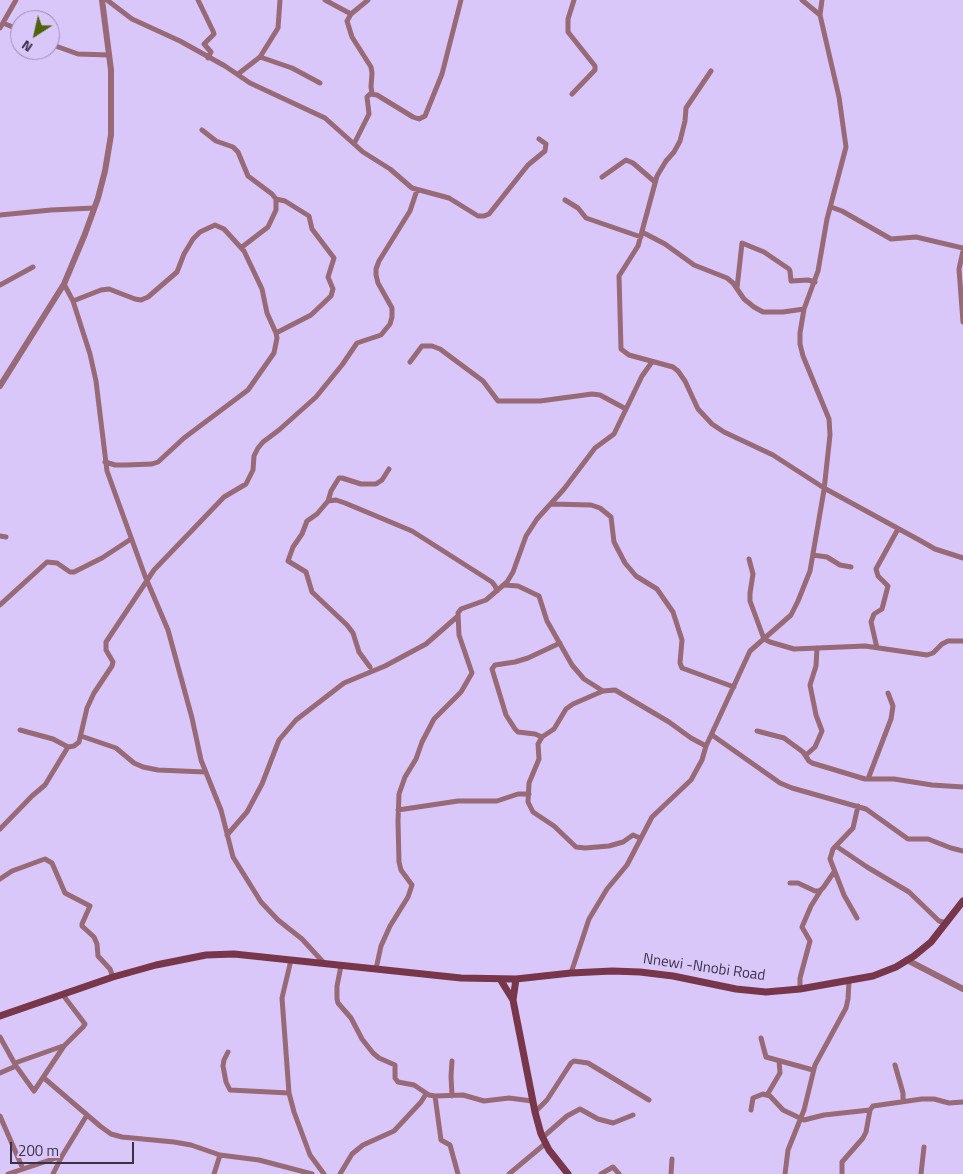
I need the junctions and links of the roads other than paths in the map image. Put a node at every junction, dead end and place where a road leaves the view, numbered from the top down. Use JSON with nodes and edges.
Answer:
{"nodes":[{"id":1,"x":16,"y":0,"type":"edge"},
{"id":2,"x":102,"y":0,"type":"edge"},
{"id":3,"x":107,"y":0,"type":"edge"},
{"id":4,"x":198,"y":0,"type":"edge"},
{"id":5,"x":280,"y":0,"type":"edge"},
{"id":6,"x":326,"y":0,"type":"edge"},
{"id":7,"x":368,"y":0,"type":"edge"},
{"id":8,"x":461,"y":0,"type":"edge"},
{"id":9,"x":574,"y":0,"type":"edge"},
{"id":10,"x":802,"y":0,"type":"edge"},
{"id":11,"x":822,"y":0,"type":"edge"},
{"id":12,"x":351,"y":14,"type":"junction"},
{"id":13,"x":820,"y":15,"type":"junction"},
{"id":14,"x":1,"y":26,"type":"edge"},
{"id":15,"x":60,"y":48,"type":"edge"},
{"id":16,"x":109,"y":55,"type":"junction"},
{"id":17,"x":260,"y":57,"type":"junction"},
{"id":18,"x":208,"y":58,"type":"junction"},
{"id":19,"x":711,"y":71,"type":"dead end"},
{"id":20,"x":238,"y":74,"type":"junction"},
{"id":21,"x":320,"y":83,"type":"dead end"},
{"id":22,"x":372,"y":93,"type":"junction"},
{"id":23,"x":572,"y":94,"type":"dead end"},
{"id":24,"x":202,"y":130,"type":"dead end"},
{"id":25,"x":539,"y":139,"type":"dead end"},
{"id":26,"x":354,"y":144,"type":"junction"},
{"id":27,"x":602,"y":177,"type":"dead end"},
{"id":28,"x":655,"y":182,"type":"junction"},
{"id":29,"x":417,"y":190,"type":"junction"},
{"id":30,"x":276,"y":199,"type":"junction"},
{"id":31,"x":565,"y":200,"type":"dead end"},
{"id":32,"x":831,"y":207,"type":"junction"},
{"id":33,"x":94,"y":208,"type":"junction"},
{"id":34,"x":0,"y":216,"type":"edge"},
{"id":35,"x":641,"y":234,"type":"junction"},
{"id":36,"x":242,"y":248,"type":"junction"},
{"id":37,"x":963,"y":250,"type":"edge"},
{"id":38,"x":33,"y":267,"type":"dead end"},
{"id":39,"x":815,"y":282,"type":"junction"},
{"id":40,"x":64,"y":284,"type":"junction"},
{"id":41,"x":0,"y":285,"type":"edge"},
{"id":42,"x":737,"y":289,"type":"junction"},
{"id":43,"x":73,"y":301,"type":"junction"},
{"id":44,"x":804,"y":308,"type":"junction"},
{"id":45,"x":963,"y":322,"type":"edge"},
{"id":46,"x":276,"y":333,"type":"junction"},
{"id":47,"x":410,"y":362,"type":"dead end"},
{"id":48,"x":652,"y":362,"type":"junction"},
{"id":49,"x":0,"y":386,"type":"edge"},
{"id":50,"x":626,"y":409,"type":"junction"},
{"id":51,"x":105,"y":462,"type":"junction"},
{"id":52,"x":389,"y":469,"type":"dead end"},
{"id":53,"x":824,"y":488,"type":"junction"},
{"id":54,"x":328,"y":501,"type":"junction"},
{"id":55,"x":551,"y":504,"type":"junction"},
{"id":56,"x":898,"y":529,"type":"junction"},
{"id":57,"x":131,"y":539,"type":"junction"},
{"id":58,"x":813,"y":555,"type":"junction"},
{"id":59,"x":963,"y":558,"type":"edge"},
{"id":60,"x":749,"y":559,"type":"dead end"},
{"id":61,"x":851,"y":567,"type":"dead end"},
{"id":62,"x":147,"y":581,"type":"junction"},
{"id":63,"x":504,"y":585,"type":"junction"},
{"id":64,"x":497,"y":591,"type":"junction"},
{"id":65,"x":0,"y":604,"type":"edge"},
{"id":66,"x":458,"y":616,"type":"junction"},
{"id":67,"x":764,"y":639,"type":"junction"},
{"id":68,"x":963,"y":642,"type":"edge"},
{"id":69,"x":560,"y":643,"type":"junction"},
{"id":70,"x":817,"y":648,"type":"junction"},
{"id":71,"x":878,"y":648,"type":"junction"},
{"id":72,"x":370,"y":667,"type":"dead end"},
{"id":73,"x":734,"y":687,"type":"junction"},
{"id":74,"x":603,"y":691,"type":"junction"},
{"id":75,"x":888,"y":693,"type":"dead end"},
{"id":76,"x":20,"y":730,"type":"dead end"},
{"id":77,"x":757,"y":731,"type":"dead end"},
{"id":78,"x":81,"y":736,"type":"junction"},
{"id":79,"x":712,"y":736,"type":"junction"},
{"id":80,"x":542,"y":737,"type":"junction"},
{"id":81,"x":706,"y":746,"type":"junction"},
{"id":82,"x":68,"y":747,"type":"junction"},
{"id":83,"x":806,"y":755,"type":"junction"},
{"id":84,"x":205,"y":772,"type":"junction"},
{"id":85,"x":868,"y":779,"type":"junction"},
{"id":86,"x":963,"y":786,"type":"edge"},
{"id":87,"x":530,"y":794,"type":"junction"},
{"id":88,"x":858,"y":806,"type":"junction"},
{"id":89,"x":398,"y":810,"type":"junction"},
{"id":90,"x":0,"y":829,"type":"edge"},
{"id":91,"x":228,"y":835,"type":"junction"},
{"id":92,"x":640,"y":838,"type":"junction"},
{"id":93,"x":836,"y":846,"type":"junction"},
{"id":94,"x":963,"y":851,"type":"edge"},
{"id":95,"x":834,"y":872,"type":"junction"},
{"id":96,"x":0,"y":879,"type":"edge"},
{"id":97,"x":790,"y":883,"type":"dead end"},
{"id":98,"x":821,"y":890,"type":"junction"},
{"id":99,"x":963,"y":901,"type":"edge"},
{"id":100,"x":857,"y":918,"type":"dead end"},
{"id":101,"x":947,"y":923,"type":"junction"},
{"id":102,"x":291,"y":960,"type":"junction"},
{"id":103,"x":907,"y":960,"type":"junction"},
{"id":104,"x":324,"y":964,"type":"junction"},
{"id":105,"x":341,"y":966,"type":"junction"},
{"id":106,"x":376,"y":970,"type":"junction"},
{"id":107,"x":572,"y":973,"type":"junction"},
{"id":108,"x":113,"y":976,"type":"junction"},
{"id":109,"x":516,"y":979,"type":"junction"},
{"id":110,"x":500,"y":980,"type":"junction"},
{"id":111,"x":849,"y":981,"type":"junction"},
{"id":112,"x":800,"y":989,"type":"junction"},
{"id":113,"x":963,"y":989,"type":"edge"},
{"id":114,"x":63,"y":995,"type":"junction"},
{"id":115,"x":513,"y":1000,"type":"junction"},
{"id":116,"x":0,"y":1016,"type":"edge"},
{"id":117,"x":0,"y":1036,"type":"edge"},
{"id":118,"x":761,"y":1038,"type":"dead end"},
{"id":119,"x":64,"y":1046,"type":"junction"},
{"id":120,"x":228,"y":1052,"type":"dead end"},
{"id":121,"x":452,"y":1061,"type":"dead end"},
{"id":122,"x":779,"y":1061,"type":"junction"},
{"id":123,"x":16,"y":1065,"type":"junction"},
{"id":124,"x":895,"y":1065,"type":"dead end"},
{"id":125,"x":813,"y":1070,"type":"junction"},
{"id":126,"x":0,"y":1073,"type":"edge"},
{"id":127,"x":44,"y":1078,"type":"junction"},
{"id":128,"x":289,"y":1093,"type":"junction"},
{"id":129,"x":426,"y":1094,"type":"junction"},
{"id":130,"x":767,"y":1095,"type":"junction"},
{"id":131,"x":434,"y":1096,"type":"junction"},
{"id":132,"x":452,"y":1096,"type":"junction"},
{"id":133,"x":649,"y":1100,"type":"dead end"},
{"id":134,"x":532,"y":1101,"type":"junction"},
{"id":135,"x":903,"y":1101,"type":"junction"},
{"id":136,"x":963,"y":1102,"type":"edge"},
{"id":137,"x":751,"y":1110,"type":"dead end"},
{"id":138,"x":870,"y":1110,"type":"junction"},
{"id":139,"x":535,"y":1112,"type":"junction"},
{"id":140,"x":87,"y":1115,"type":"junction"},
{"id":141,"x":634,"y":1115,"type":"dead end"},
{"id":142,"x":0,"y":1116,"type":"edge"},
{"id":143,"x":801,"y":1119,"type":"junction"},
{"id":144,"x":544,"y":1140,"type":"junction"},
{"id":145,"x":924,"y":1147,"type":"dead end"},
{"id":146,"x":220,"y":1155,"type":"junction"},
{"id":147,"x":62,"y":1156,"type":"junction"},
{"id":148,"x":672,"y":1159,"type":"dead end"},
{"id":149,"x":23,"y":1169,"type":"junction"},
{"id":150,"x":8,"y":1174,"type":"edge"},
{"id":151,"x":53,"y":1174,"type":"edge"},
{"id":152,"x":214,"y":1174,"type":"edge"},
{"id":153,"x":312,"y":1174,"type":"edge"},
{"id":154,"x":324,"y":1174,"type":"edge"},
{"id":155,"x":340,"y":1174,"type":"edge"},
{"id":156,"x":458,"y":1174,"type":"edge"},
{"id":157,"x":509,"y":1174,"type":"edge"},
{"id":158,"x":568,"y":1174,"type":"edge"},
{"id":159,"x":601,"y":1174,"type":"edge"},
{"id":160,"x":619,"y":1174,"type":"edge"},
{"id":161,"x":671,"y":1174,"type":"edge"},
{"id":162,"x":785,"y":1174,"type":"edge"},
{"id":163,"x":842,"y":1174,"type":"edge"},
{"id":164,"x":921,"y":1174,"type":"edge"}],
"edges":[{"from":1,"to":14,"type":"street"},
{"from":2,"to":16,"type":"street"},
{"from":3,"to":18,"type":"street"},
{"from":4,"to":18,"type":"street"},
{"from":5,"to":17,"type":"street"},
{"from":6,"to":12,"type":"street"},
{"from":7,"to":12,"type":"street"},
{"from":8,"to":22,"type":"street"},
{"from":9,"to":23,"type":"street"},
{"from":10,"to":13,"type":"street"},
{"from":11,"to":13,"type":"street"},
{"from":12,"to":22,"type":"street"},
{"from":13,"to":32,"type":"street"},
{"from":15,"to":16,"type":"street"},
{"from":16,"to":33,"type":"street"},
{"from":17,"to":20,"type":"street"},
{"from":17,"to":21,"type":"street"},
{"from":18,"to":20,"type":"street"},
{"from":19,"to":28,"type":"street"},
{"from":20,"to":26,"type":"street"},
{"from":22,"to":26,"type":"street"},
{"from":24,"to":30,"type":"street"},
{"from":25,"to":29,"type":"street"},
{"from":26,"to":29,"type":"street"},
{"from":27,"to":28,"type":"street"},
{"from":28,"to":35,"type":"street"},
{"from":29,"to":62,"type":"street"},
{"from":30,"to":36,"type":"street"},
{"from":30,"to":46,"type":"street"},
{"from":31,"to":35,"type":"street"},
{"from":32,"to":37,"type":"street"},
{"from":32,"to":39,"type":"street"},
{"from":33,"to":34,"type":"street"},
{"from":33,"to":40,"type":"street"},
{"from":35,"to":42,"type":"street"},
{"from":35,"to":48,"type":"street"},
{"from":36,"to":43,"type":"street"},
{"from":36,"to":46,"type":"street"},
{"from":37,"to":45,"type":"street"},
{"from":38,"to":41,"type":"street"},
{"from":39,"to":42,"type":"street"},
{"from":39,"to":44,"type":"street"},
{"from":40,"to":43,"type":"street"},
{"from":40,"to":49,"type":"street"},
{"from":42,"to":44,"type":"street"},
{"from":43,"to":51,"type":"street"},
{"from":44,"to":53,"type":"street"},
{"from":46,"to":51,"type":"street"},
{"from":47,"to":50,"type":"street"},
{"from":48,"to":50,"type":"street"},
{"from":48,"to":53,"type":"street"},
{"from":50,"to":55,"type":"street"},
{"from":51,"to":57,"type":"street"},
{"from":52,"to":54,"type":"street"},
{"from":53,"to":56,"type":"street"},
{"from":53,"to":58,"type":"street"},
{"from":54,"to":64,"type":"street"},
{"from":54,"to":72,"type":"street"},
{"from":55,"to":63,"type":"street"},
{"from":55,"to":73,"type":"street"},
{"from":56,"to":59,"type":"street"},
{"from":56,"to":71,"type":"street"},
{"from":57,"to":62,"type":"street"},
{"from":57,"to":65,"type":"street"},
{"from":58,"to":61,"type":"street"},
{"from":58,"to":67,"type":"street"},
{"from":60,"to":67,"type":"street"},
{"from":62,"to":78,"type":"street"},
{"from":62,"to":84,"type":"street"},
{"from":63,"to":64,"type":"street"},
{"from":63,"to":69,"type":"street"},
{"from":64,"to":66,"type":"street"},
{"from":66,"to":89,"type":"street"},
{"from":66,"to":91,"type":"street"},
{"from":67,"to":70,"type":"street"},
{"from":67,"to":73,"type":"street"},
{"from":68,"to":71,"type":"street"},
{"from":69,"to":74,"type":"street"},
{"from":69,"to":80,"type":"street"},
{"from":70,"to":71,"type":"street"},
{"from":70,"to":83,"type":"street"},
{"from":73,"to":79,"type":"street"},
{"from":74,"to":80,"type":"street"},
{"from":74,"to":81,"type":"street"},
{"from":75,"to":85,"type":"street"},
{"from":76,"to":82,"type":"street"},
{"from":77,"to":83,"type":"street"},
{"from":78,"to":82,"type":"street"},
{"from":78,"to":84,"type":"street"},
{"from":79,"to":81,"type":"street"},
{"from":79,"to":88,"type":"street"},
{"from":80,"to":87,"type":"street"},
{"from":81,"to":92,"type":"street"},
{"from":82,"to":90,"type":"street"},
{"from":83,"to":85,"type":"street"},
{"from":84,"to":91,"type":"street"},
{"from":85,"to":86,"type":"street"},
{"from":87,"to":89,"type":"street"},
{"from":87,"to":92,"type":"street"},
{"from":88,"to":93,"type":"street"},
{"from":88,"to":94,"type":"street"},
{"from":89,"to":106,"type":"street"},
{"from":91,"to":104,"type":"street"},
{"from":92,"to":107,"type":"street"},
{"from":93,"to":95,"type":"street"},
{"from":93,"to":101,"type":"street"},
{"from":95,"to":98,"type":"street"},
{"from":95,"to":100,"type":"street"},
{"from":96,"to":108,"type":"street"},
{"from":97,"to":98,"type":"street"},
{"from":98,"to":112,"type":"street"},
{"from":99,"to":101,"type":"main road","name":"Nnewi -Nnobi Road"},
{"from":101,"to":103,"type":"main road","name":"Nnewi -Nnobi Road"},
{"from":102,"to":104,"type":"main road","name":"Nnewi -Nnobi Road"},
{"from":102,"to":108,"type":"main road","name":"Nnewi -Nnobi Road"},
{"from":102,"to":128,"type":"street"},
{"from":103,"to":111,"type":"main road","name":"Nnewi -Nnobi Road"},
{"from":103,"to":113,"type":"street"},
{"from":104,"to":105,"type":"main road","name":"Nnewi -Nnobi Road"},
{"from":105,"to":106,"type":"main road","name":"Nnewi -Nnobi Road"},
{"from":105,"to":129,"type":"street"},
{"from":106,"to":110,"type":"main road","name":"Nnewi -Nnobi Road"},
{"from":107,"to":109,"type":"main road","name":"Nnewi -Nnobi Road"},
{"from":107,"to":112,"type":"main road","name":"Nnewi -Nnobi Road"},
{"from":108,"to":114,"type":"main road","name":"Nnewi -Nnobi Road"},
{"from":109,"to":110,"type":"main road","name":"Nnewi -Nnobi Road"},
{"from":109,"to":115,"type":"main road"},
{"from":110,"to":115,"type":"main road"},
{"from":111,"to":112,"type":"main road","name":"Nnewi -Nnobi Road"},
{"from":111,"to":125,"type":"street"},
{"from":114,"to":116,"type":"main road","name":"Nnewi -Nnobi Road"},
{"from":114,"to":119,"type":"street"},
{"from":115,"to":134,"type":"main road"},
{"from":117,"to":123,"type":"street"},
{"from":118,"to":122,"type":"street"},
{"from":119,"to":123,"type":"street"},
{"from":119,"to":127,"type":"street"},
{"from":120,"to":128,"type":"street"},
{"from":121,"to":132,"type":"street"},
{"from":122,"to":125,"type":"street"},
{"from":122,"to":130,"type":"street"},
{"from":123,"to":126,"type":"street"},
{"from":123,"to":127,"type":"street"},
{"from":124,"to":135,"type":"street"},
{"from":125,"to":143,"type":"street"},
{"from":127,"to":140,"type":"street"},
{"from":128,"to":154,"type":"street"},
{"from":129,"to":131,"type":"street"},
{"from":129,"to":155,"type":"street"},
{"from":130,"to":137,"type":"street"},
{"from":130,"to":143,"type":"street"},
{"from":131,"to":132,"type":"street"},
{"from":131,"to":156,"type":"street"},
{"from":132,"to":134,"type":"street"},
{"from":133,"to":139,"type":"street"},
{"from":134,"to":139,"type":"main road"},
{"from":135,"to":136,"type":"street"},
{"from":135,"to":138,"type":"street"},
{"from":138,"to":143,"type":"street"},
{"from":138,"to":163,"type":"street"},
{"from":139,"to":144,"type":"main road"},
{"from":140,"to":146,"type":"street"},
{"from":140,"to":147,"type":"street"},
{"from":141,"to":144,"type":"street"},
{"from":142,"to":149,"type":"street"},
{"from":143,"to":162,"type":"street"},
{"from":144,"to":157,"type":"street"},
{"from":144,"to":158,"type":"main road"},
{"from":145,"to":164,"type":"street"},
{"from":146,"to":152,"type":"street"},
{"from":146,"to":153,"type":"street"},
{"from":147,"to":149,"type":"street"},
{"from":147,"to":151,"type":"street"},
{"from":148,"to":161,"type":"street"},
{"from":149,"to":150,"type":"street"},
{"from":159,"to":160,"type":"street"}]}
